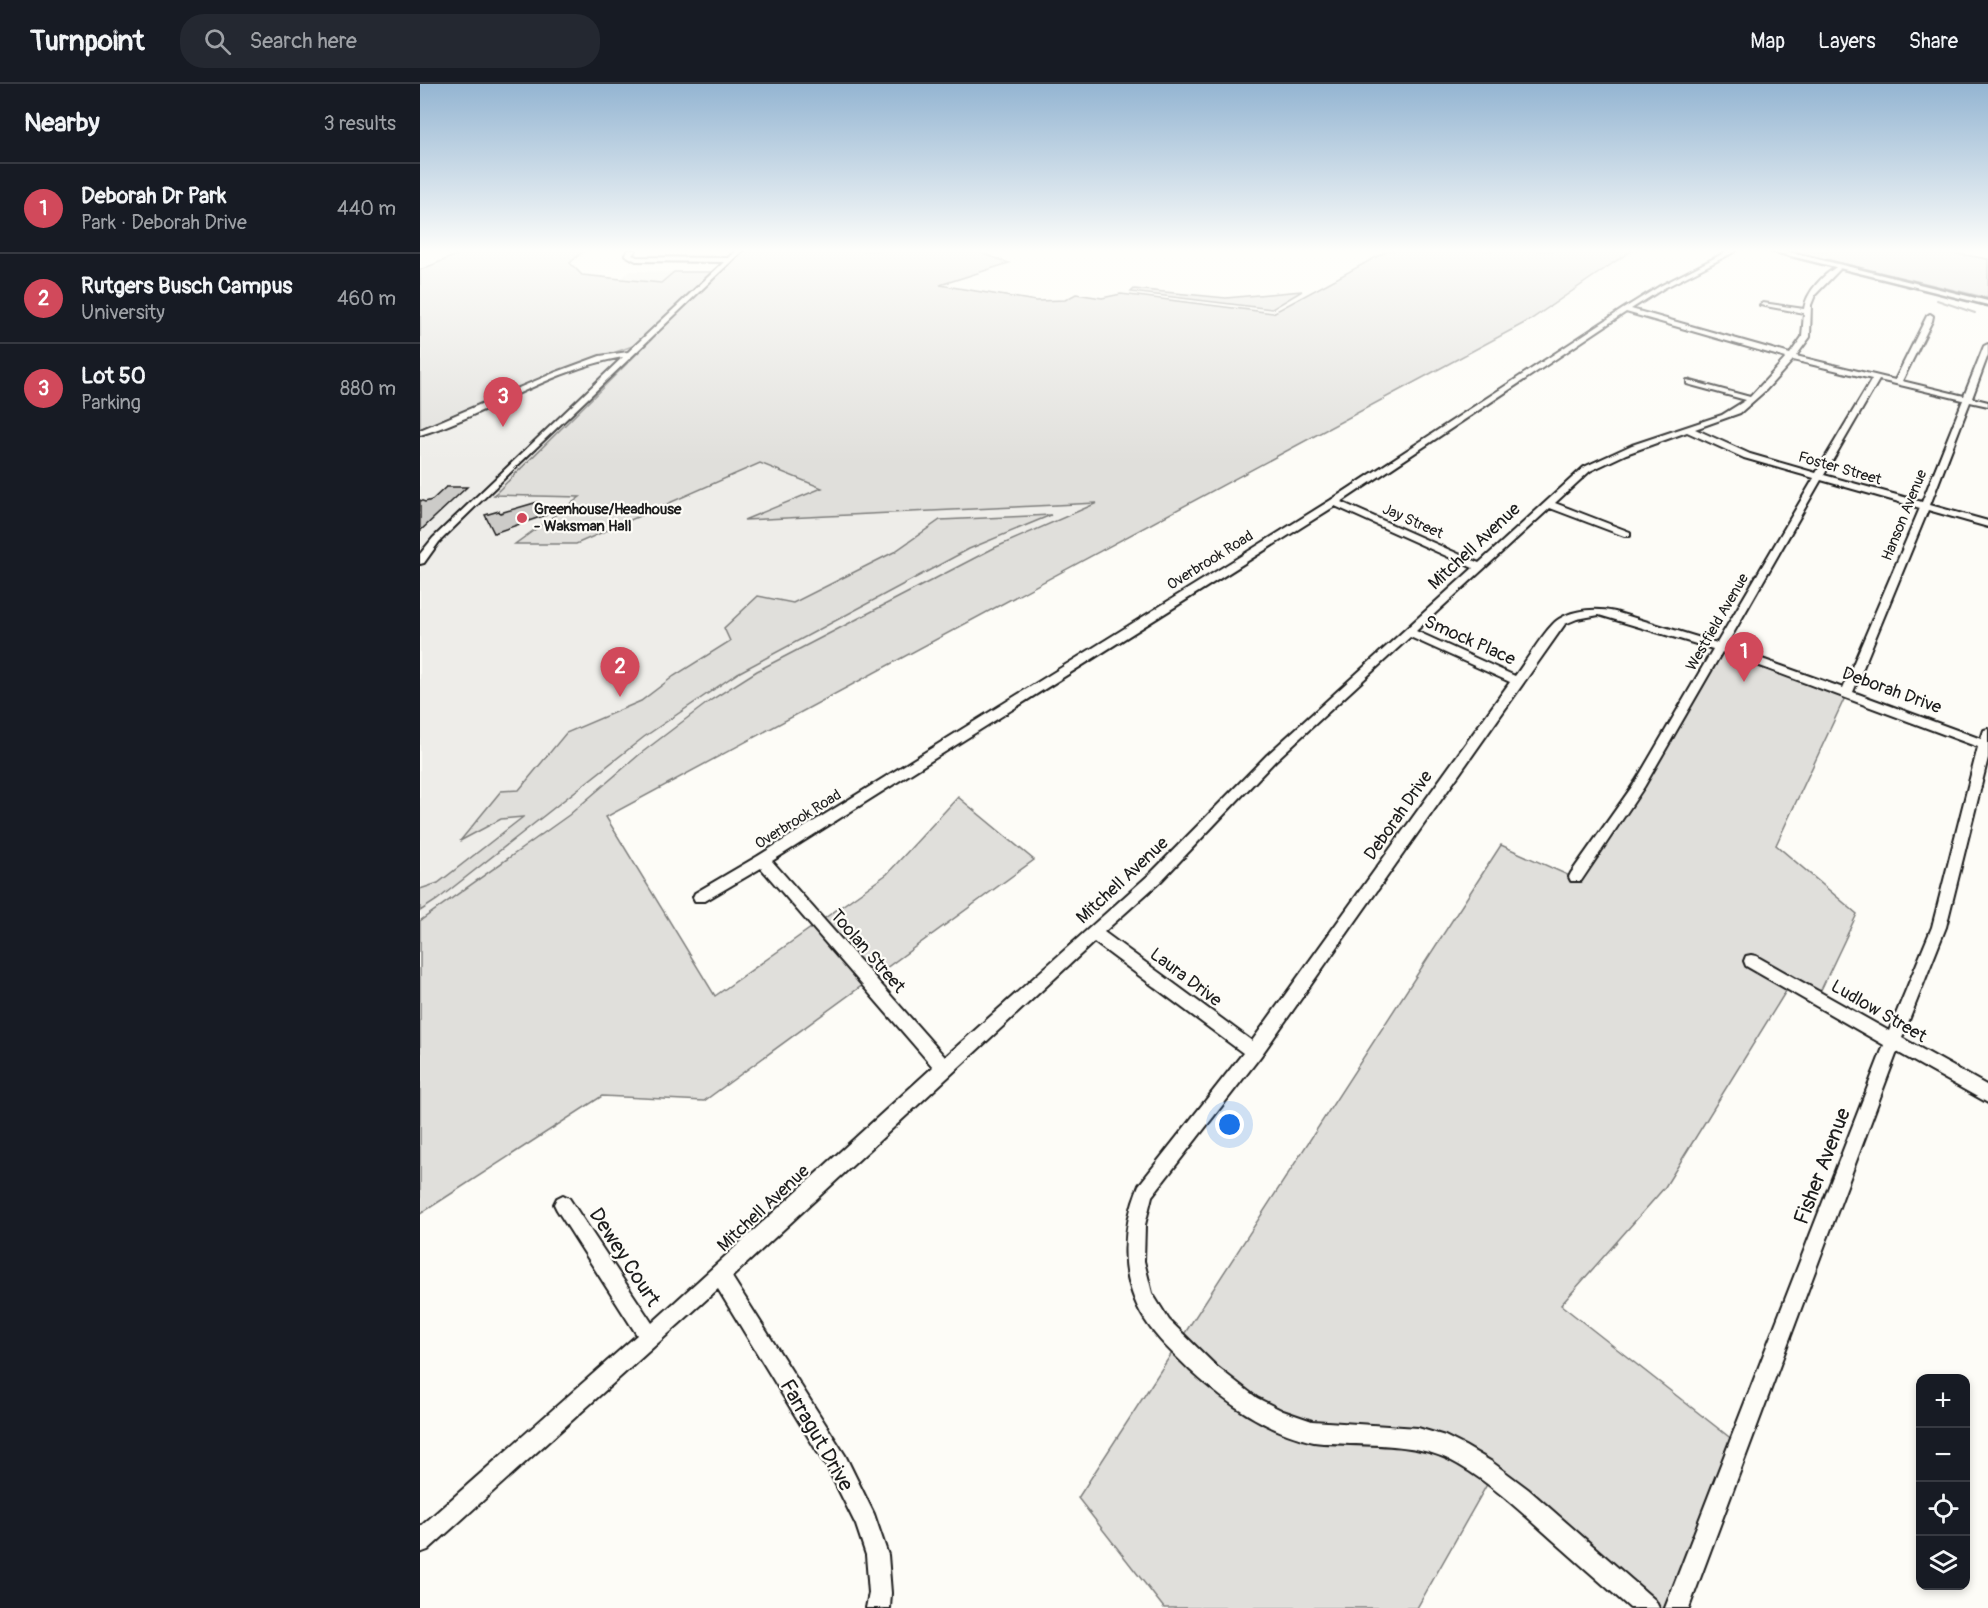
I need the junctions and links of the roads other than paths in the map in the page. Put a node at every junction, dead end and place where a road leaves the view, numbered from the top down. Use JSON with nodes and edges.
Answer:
{"nodes":[{"id":1,"x":664,"y":321,"type":"edge"},
{"id":2,"x":1608,"y":321,"type":"edge"},
{"id":3,"x":1664,"y":321,"type":"edge"},
{"id":4,"x":1808,"y":321,"type":"edge"},
{"id":5,"x":1929,"y":321,"type":"edge"},
{"id":6,"x":1988,"y":346,"type":"edge"},
{"id":7,"x":628,"y":354,"type":"junction"},
{"id":8,"x":1791,"y":357,"type":"junction"},
{"id":9,"x":620,"y":362,"type":"junction"},
{"id":10,"x":586,"y":365,"type":"junction"},
{"id":11,"x":1876,"y":378,"type":"junction"},
{"id":12,"x":1690,"y":382,"type":"dead end"},
{"id":13,"x":1899,"y":382,"type":"junction"},
{"id":14,"x":1750,"y":399,"type":"junction"},
{"id":15,"x":1967,"y":399,"type":"junction"},
{"id":16,"x":1988,"y":404,"type":"edge"},
{"id":17,"x":1687,"y":429,"type":"junction"},
{"id":18,"x":420,"y":433,"type":"edge"},
{"id":19,"x":1820,"y":476,"type":"junction"},
{"id":20,"x":1334,"y":502,"type":"junction"},
{"id":21,"x":1548,"y":504,"type":"junction"},
{"id":22,"x":1925,"y":506,"type":"junction"},
{"id":23,"x":1988,"y":524,"type":"edge"},
{"id":24,"x":1627,"y":534,"type":"dead end"},
{"id":25,"x":420,"y":561,"type":"edge"},
{"id":26,"x":1480,"y":567,"type":"junction"},
{"id":27,"x":1409,"y":632,"type":"junction"},
{"id":28,"x":1719,"y":648,"type":"junction"},
{"id":29,"x":1516,"y":681,"type":"junction"},
{"id":30,"x":1846,"y":694,"type":"junction"},
{"id":31,"x":1987,"y":742,"type":"edge"},
{"id":32,"x":763,"y":860,"type":"junction"},
{"id":33,"x":1576,"y":877,"type":"dead end"},
{"id":34,"x":700,"y":897,"type":"dead end"},
{"id":35,"x":1095,"y":933,"type":"junction"},
{"id":36,"x":1750,"y":961,"type":"dead end"},
{"id":37,"x":1893,"y":1042,"type":"junction"},
{"id":38,"x":1254,"y":1052,"type":"junction"},
{"id":39,"x":944,"y":1068,"type":"junction"},
{"id":40,"x":1988,"y":1095,"type":"edge"},
{"id":41,"x":563,"y":1204,"type":"dead end"},
{"id":42,"x":720,"y":1275,"type":"junction"},
{"id":43,"x":649,"y":1336,"type":"junction"},
{"id":44,"x":420,"y":1542,"type":"edge"},
{"id":45,"x":878,"y":1608,"type":"edge"},
{"id":46,"x":1647,"y":1608,"type":"edge"},
{"id":47,"x":1677,"y":1608,"type":"edge"}],
"edges":[{"from":1,"to":7,"type":"street"},
{"from":2,"to":20,"type":"street","name":"Overbrook Road"},
{"from":3,"to":8,"type":"street"},
{"from":4,"to":8,"type":"street","name":"Mitchell Avenue"},
{"from":5,"to":13,"type":"street"},
{"from":6,"to":15,"type":"street","name":"Hanson Avenue"},
{"from":7,"to":9,"type":"street"},
{"from":7,"to":10,"type":"street"},
{"from":8,"to":11,"type":"street"},
{"from":8,"to":14,"type":"street","name":"Mitchell Avenue"},
{"from":9,"to":10,"type":"street"},
{"from":9,"to":25,"type":"street"},
{"from":10,"to":18,"type":"street"},
{"from":11,"to":13,"type":"street"},
{"from":11,"to":19,"type":"street","name":"Westfield Avenue"},
{"from":12,"to":14,"type":"street"},
{"from":13,"to":15,"type":"street"},
{"from":14,"to":17,"type":"street","name":"Mitchell Avenue"},
{"from":15,"to":16,"type":"street"},
{"from":15,"to":22,"type":"street","name":"Hanson Avenue"},
{"from":17,"to":19,"type":"street","name":"Foster Street"},
{"from":17,"to":21,"type":"street","name":"Mitchell Avenue"},
{"from":19,"to":22,"type":"street","name":"Foster Street"},
{"from":19,"to":28,"type":"street","name":"Westfield Avenue"},
{"from":20,"to":26,"type":"street","name":"Jay Street"},
{"from":20,"to":32,"type":"street","name":"Overbrook Road"},
{"from":21,"to":24,"type":"street"},
{"from":21,"to":26,"type":"street","name":"Mitchell Avenue"},
{"from":22,"to":23,"type":"street","name":"Foster Street"},
{"from":22,"to":30,"type":"street","name":"Hanson Avenue"},
{"from":26,"to":27,"type":"street","name":"Mitchell Avenue"},
{"from":27,"to":29,"type":"street","name":"Smock Place"},
{"from":27,"to":35,"type":"street","name":"Mitchell Avenue"},
{"from":28,"to":29,"type":"street","name":"Deborah Drive"},
{"from":28,"to":30,"type":"street","name":"Deborah Drive"},
{"from":28,"to":33,"type":"street","name":"Westfield Avenue"},
{"from":29,"to":38,"type":"street","name":"Deborah Drive"},
{"from":30,"to":31,"type":"street","name":"Deborah Drive"},
{"from":31,"to":37,"type":"street","name":"Fisher Avenue"},
{"from":32,"to":34,"type":"street","name":"Overbrook Road"},
{"from":32,"to":39,"type":"street","name":"Toolan Street"},
{"from":35,"to":38,"type":"street","name":"Laura Drive"},
{"from":35,"to":39,"type":"street","name":"Mitchell Avenue"},
{"from":36,"to":37,"type":"street","name":"Ludlow Street"},
{"from":37,"to":40,"type":"street","name":"Ludlow Street"},
{"from":37,"to":47,"type":"street","name":"Fisher Avenue"},
{"from":38,"to":46,"type":"street","name":"Deborah Drive"},
{"from":39,"to":42,"type":"street","name":"Mitchell Avenue"},
{"from":41,"to":43,"type":"street","name":"Dewey Court"},
{"from":42,"to":43,"type":"street","name":"Mitchell Avenue"},
{"from":42,"to":45,"type":"street","name":"Farragut Drive"},
{"from":43,"to":44,"type":"street","name":"Mitchell Avenue"}]}
